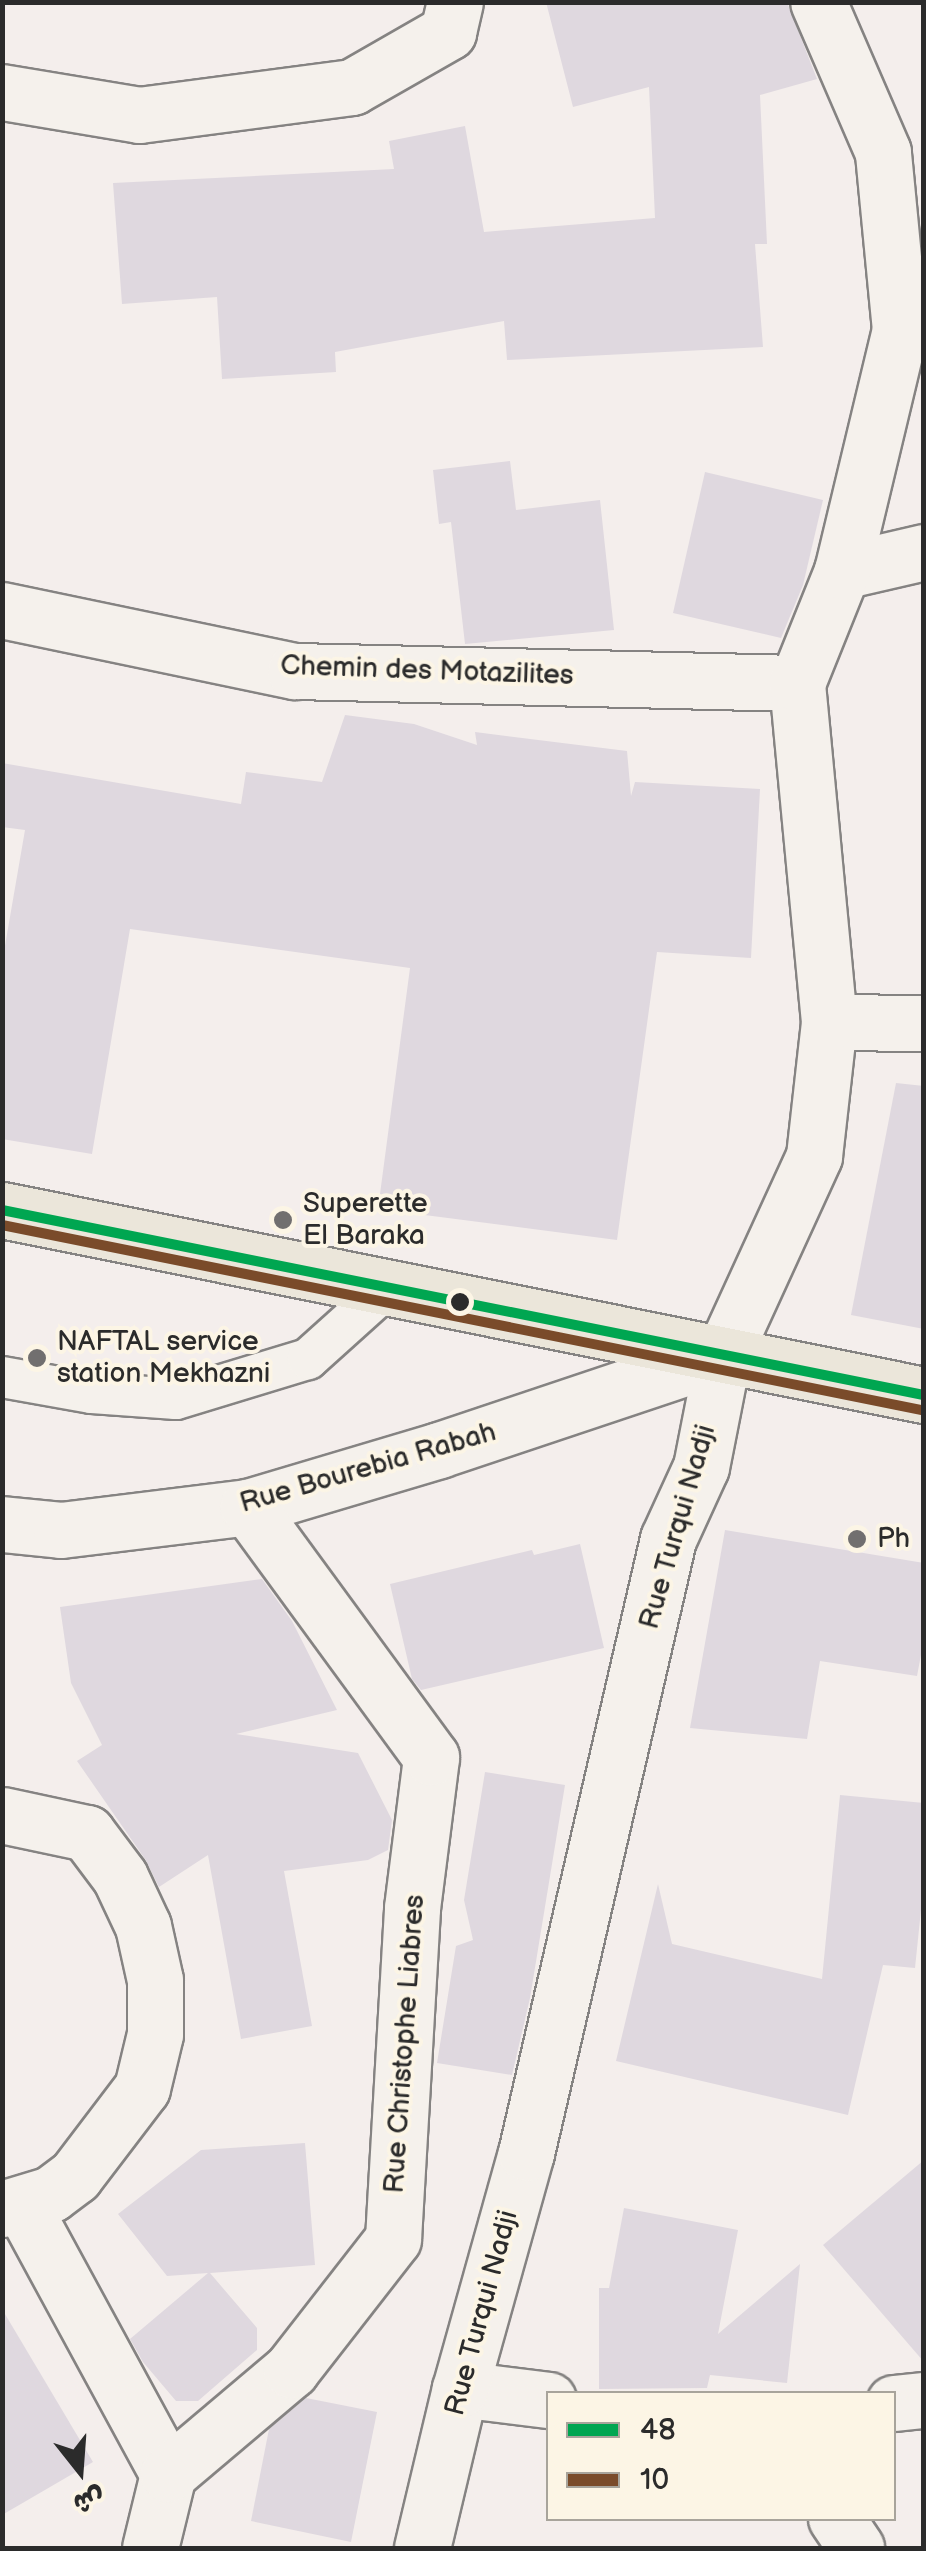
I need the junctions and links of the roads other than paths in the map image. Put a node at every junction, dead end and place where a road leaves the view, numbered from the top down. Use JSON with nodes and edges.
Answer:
{"nodes":[{"id":1,"x":454,"y":2,"type":"edge"},
{"id":2,"x":818,"y":2,"type":"edge"},
{"id":3,"x":2,"y":92,"type":"edge"},
{"id":4,"x":924,"y":552,"type":"edge"},
{"id":5,"x":842,"y":571,"type":"junction"},
{"id":6,"x":2,"y":610,"type":"edge"},
{"id":7,"x":797,"y":683,"type":"junction"},
{"id":8,"x":828,"y":1022,"type":"junction"},
{"id":9,"x":924,"y":1023,"type":"edge"},
{"id":10,"x":2,"y":1210,"type":"edge"},
{"id":11,"x":388,"y":1288,"type":"junction"},
{"id":12,"x":722,"y":1354,"type":"junction"},
{"id":13,"x":2,"y":1376,"type":"edge"},
{"id":14,"x":924,"y":1395,"type":"edge"},
{"id":15,"x":248,"y":1507,"type":"junction"},
{"id":16,"x":2,"y":1524,"type":"edge"},
{"id":17,"x":2,"y":1815,"type":"edge"},
{"id":18,"x":12,"y":2207,"type":"edge"},
{"id":19,"x":460,"y":2390,"type":"junction"},
{"id":20,"x":546,"y":2400,"type":"edge"},
{"id":21,"x":924,"y":2400,"type":"edge"},
{"id":22,"x":896,"y":2403,"type":"edge"},
{"id":23,"x":168,"y":2474,"type":"junction"},
{"id":24,"x":838,"y":2521,"type":"edge"},
{"id":25,"x":150,"y":2548,"type":"edge"},
{"id":26,"x":422,"y":2548,"type":"edge"},
{"id":27,"x":856,"y":2548,"type":"edge"}],
"edges":[{"from":1,"to":3,"type":"street"},
{"from":2,"to":5,"type":"street","name":"Rue Turqui Nadji"},
{"from":4,"to":5,"type":"street"},
{"from":5,"to":7,"type":"street","name":"Rue Turqui Nadji"},
{"from":6,"to":7,"type":"street","name":"Chemin des Motazilites"},
{"from":7,"to":8,"type":"street","name":"Rue Turqui Nadji"},
{"from":8,"to":9,"type":"street"},
{"from":8,"to":12,"type":"street","name":"Rue Turqui Nadji"},
{"from":10,"to":11,"type":"main road"},
{"from":11,"to":12,"type":"main road"},
{"from":11,"to":13,"type":"lane"},
{"from":12,"to":14,"type":"main road"},
{"from":12,"to":15,"type":"street","name":"Rue Bourebia Rabah"},
{"from":12,"to":19,"type":"street","name":"Rue Turqui Nadji"},
{"from":15,"to":16,"type":"street","name":"Rue Bourebia Rabah"},
{"from":15,"to":23,"type":"street","name":"Rue Christophe Liabres"},
{"from":17,"to":18,"type":"street"},
{"from":18,"to":23,"type":"street"},
{"from":19,"to":20,"type":"street"},
{"from":19,"to":26,"type":"street","name":"Rue Turqui Nadji"},
{"from":21,"to":22,"type":"street"},
{"from":23,"to":25,"type":"street"},
{"from":24,"to":27,"type":"street"}]}
